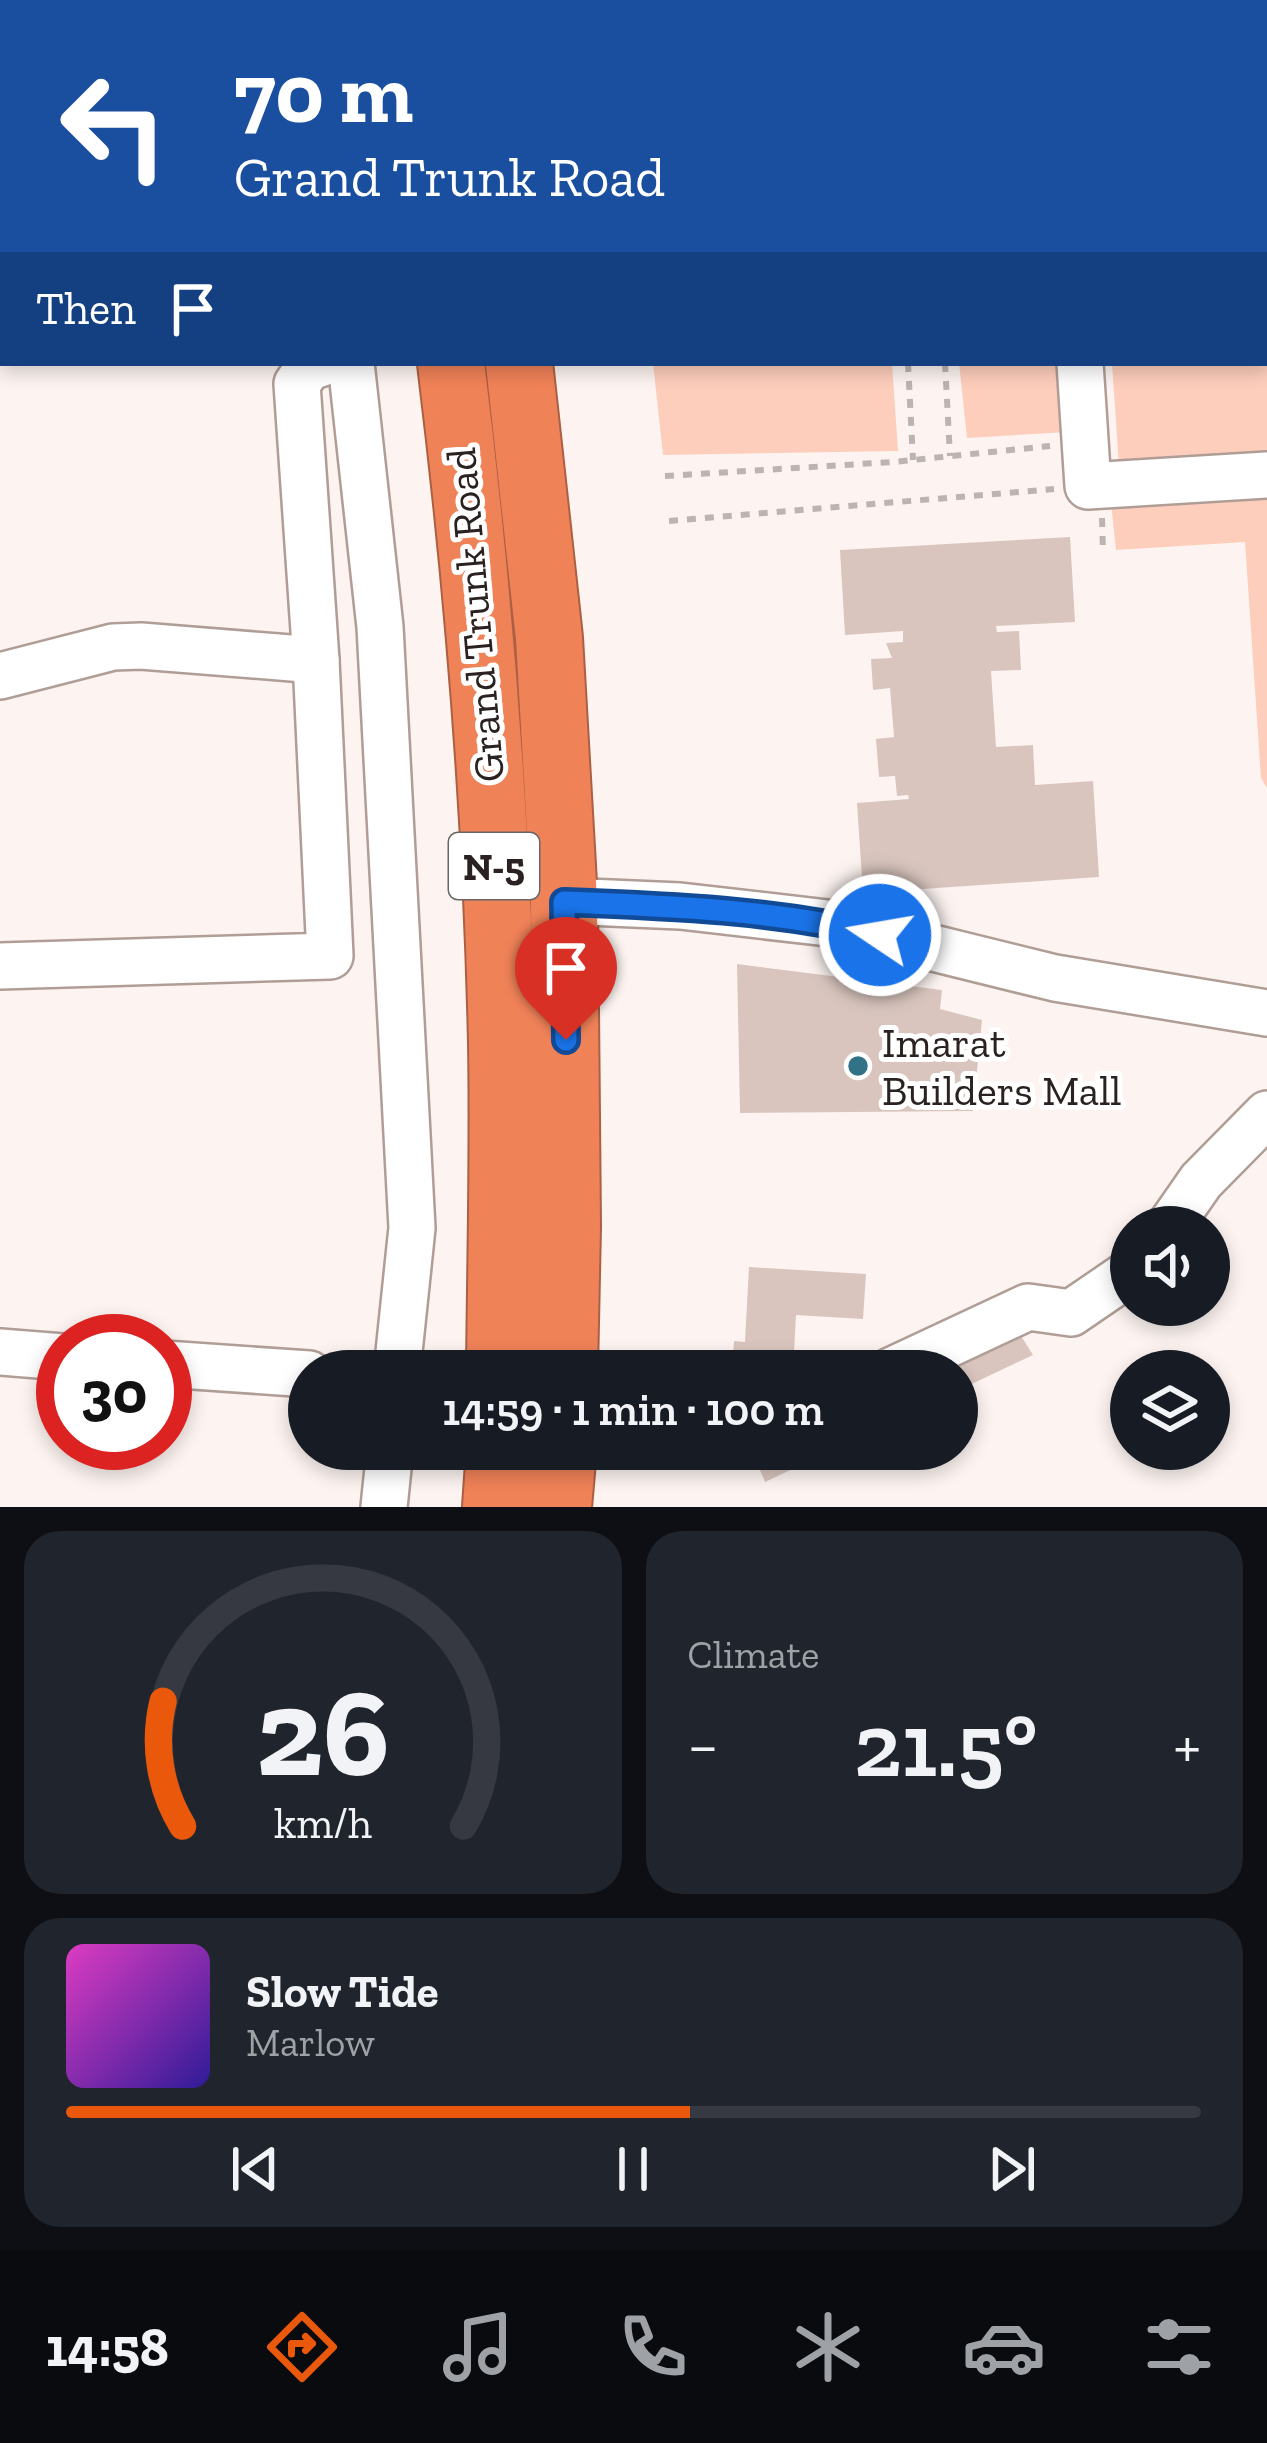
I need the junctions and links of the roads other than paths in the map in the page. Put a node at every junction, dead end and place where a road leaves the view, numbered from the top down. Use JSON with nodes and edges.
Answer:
{"nodes":[{"id":1,"x":314,"y":366,"type":"edge"},
{"id":2,"x":351,"y":366,"type":"edge"},
{"id":3,"x":451,"y":366,"type":"edge"},
{"id":4,"x":519,"y":366,"type":"edge"},
{"id":5,"x":1080,"y":366,"type":"edge"},
{"id":6,"x":1267,"y":475,"type":"edge"},
{"id":7,"x":316,"y":660,"type":"junction"},
{"id":8,"x":0,"y":676,"type":"edge"},
{"id":9,"x":564,"y":902,"type":"junction"},
{"id":10,"x":0,"y":965,"type":"edge"},
{"id":11,"x":1267,"y":1013,"type":"edge"},
{"id":12,"x":1267,"y":1114,"type":"edge"},
{"id":13,"x":1183,"y":1206,"type":"edge"},
{"id":14,"x":1110,"y":1286,"type":"edge"},
{"id":15,"x":400,"y":1350,"type":"edge"},
{"id":16,"x":500,"y":1350,"type":"edge"},
{"id":17,"x":565,"y":1350,"type":"edge"},
{"id":18,"x":936,"y":1350,"type":"edge"},
{"id":19,"x":0,"y":1352,"type":"edge"},
{"id":20,"x":36,"y":1355,"type":"edge"},
{"id":21,"x":192,"y":1366,"type":"edge"},
{"id":22,"x":288,"y":1373,"type":"edge"},
{"id":23,"x":388,"y":1470,"type":"edge"},
{"id":24,"x":499,"y":1470,"type":"edge"},
{"id":25,"x":561,"y":1470,"type":"edge"},
{"id":26,"x":384,"y":1507,"type":"edge"},
{"id":27,"x":496,"y":1507,"type":"edge"},
{"id":28,"x":558,"y":1507,"type":"edge"}],
"edges":[{"from":1,"to":7,"type":"street"},
{"from":2,"to":15,"type":"street"},
{"from":3,"to":16,"type":"highway","name":"Grand Trunk Road","number":"N-5"},
{"from":4,"to":9,"type":"highway","name":"Grand Trunk Road","number":"N-5"},
{"from":5,"to":6,"type":"street"},
{"from":7,"to":8,"type":"street"},
{"from":7,"to":10,"type":"street"},
{"from":9,"to":11,"type":"street"},
{"from":9,"to":17,"type":"highway","name":"Grand Trunk Road","number":"N-5"},
{"from":12,"to":13,"type":"street"},
{"from":14,"to":18,"type":"street"},
{"from":19,"to":20,"type":"street"},
{"from":21,"to":22,"type":"street"},
{"from":23,"to":26,"type":"street"},
{"from":24,"to":27,"type":"highway"},
{"from":25,"to":28,"type":"highway"}]}
